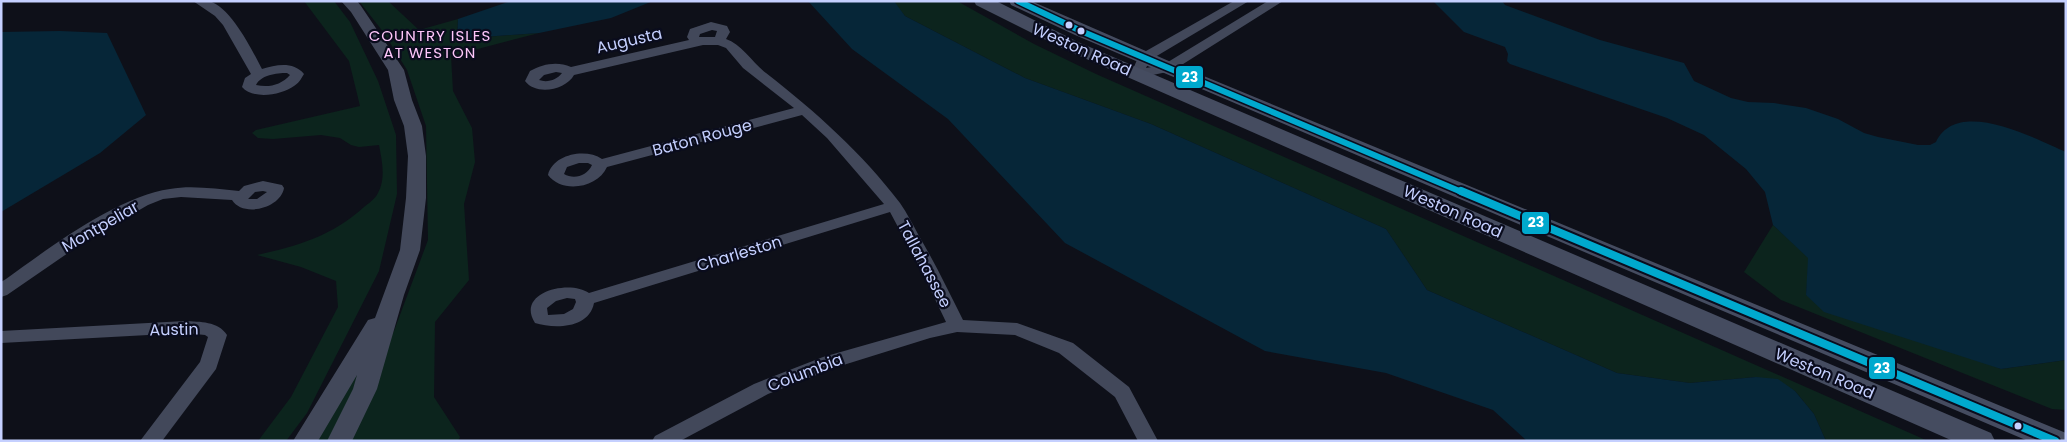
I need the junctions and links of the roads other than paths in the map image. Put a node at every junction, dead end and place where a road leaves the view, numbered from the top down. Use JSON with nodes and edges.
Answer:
{"nodes":[{"id":1,"x":198,"y":1,"type":"edge"},
{"id":2,"x":348,"y":1,"type":"edge"},
{"id":3,"x":982,"y":1,"type":"edge"},
{"id":4,"x":1017,"y":1,"type":"edge"},
{"id":5,"x":1243,"y":1,"type":"edge"},
{"id":6,"x":1278,"y":1,"type":"edge"},
{"id":7,"x":697,"y":42,"type":"joint"},
{"id":8,"x":1141,"y":66,"type":"junction"},
{"id":9,"x":1167,"y":68,"type":"junction"},
{"id":10,"x":569,"y":72,"type":"dead end"},
{"id":11,"x":259,"y":75,"type":"dead end"},
{"id":12,"x":805,"y":110,"type":"junction"},
{"id":13,"x":600,"y":164,"type":"dead end"},
{"id":14,"x":241,"y":196,"type":"dead end"},
{"id":15,"x":894,"y":206,"type":"junction"},
{"id":16,"x":1,"y":291,"type":"edge"},
{"id":17,"x":393,"y":295,"type":"junction"},
{"id":18,"x":585,"y":300,"type":"dead end"},
{"id":19,"x":957,"y":326,"type":"junction"},
{"id":20,"x":1,"y":337,"type":"edge"},
{"id":21,"x":150,"y":441,"type":"edge"},
{"id":22,"x":305,"y":441,"type":"edge"},
{"id":23,"x":339,"y":441,"type":"edge"},
{"id":24,"x":662,"y":441,"type":"edge"},
{"id":25,"x":1148,"y":441,"type":"edge"},
{"id":26,"x":1981,"y":441,"type":"edge"},
{"id":27,"x":2056,"y":441,"type":"edge"}],
"edges":[{"from":1,"to":11,"type":"street"},
{"from":2,"to":17,"type":"street"},
{"from":3,"to":8,"type":"main road","name":"Weston Road"},
{"from":4,"to":8,"type":"main road","name":"Weston Road"},
{"from":5,"to":8,"type":"street"},
{"from":6,"to":9,"type":"street"},
{"from":7,"to":10,"type":"street","name":"Augusta"},
{"from":7,"to":12,"type":"street","name":"Tallahassee"},
{"from":8,"to":9,"type":"main road","name":"Weston Road"},
{"from":8,"to":26,"type":"main road","name":"Weston Road"},
{"from":9,"to":27,"type":"main road","name":"Weston Road"},
{"from":12,"to":13,"type":"street","name":"Baton Rouge"},
{"from":12,"to":15,"type":"street","name":"Tallahassee"},
{"from":14,"to":16,"type":"street","name":"Montpeliar"},
{"from":15,"to":18,"type":"street","name":"Charleston"},
{"from":15,"to":19,"type":"street","name":"Tallahassee"},
{"from":17,"to":22,"type":"street"},
{"from":17,"to":23,"type":"street"},
{"from":19,"to":24,"type":"street","name":"Columbia"},
{"from":19,"to":25,"type":"street","name":"Tallahassee"},
{"from":20,"to":21,"type":"street","name":"Austin"}]}
